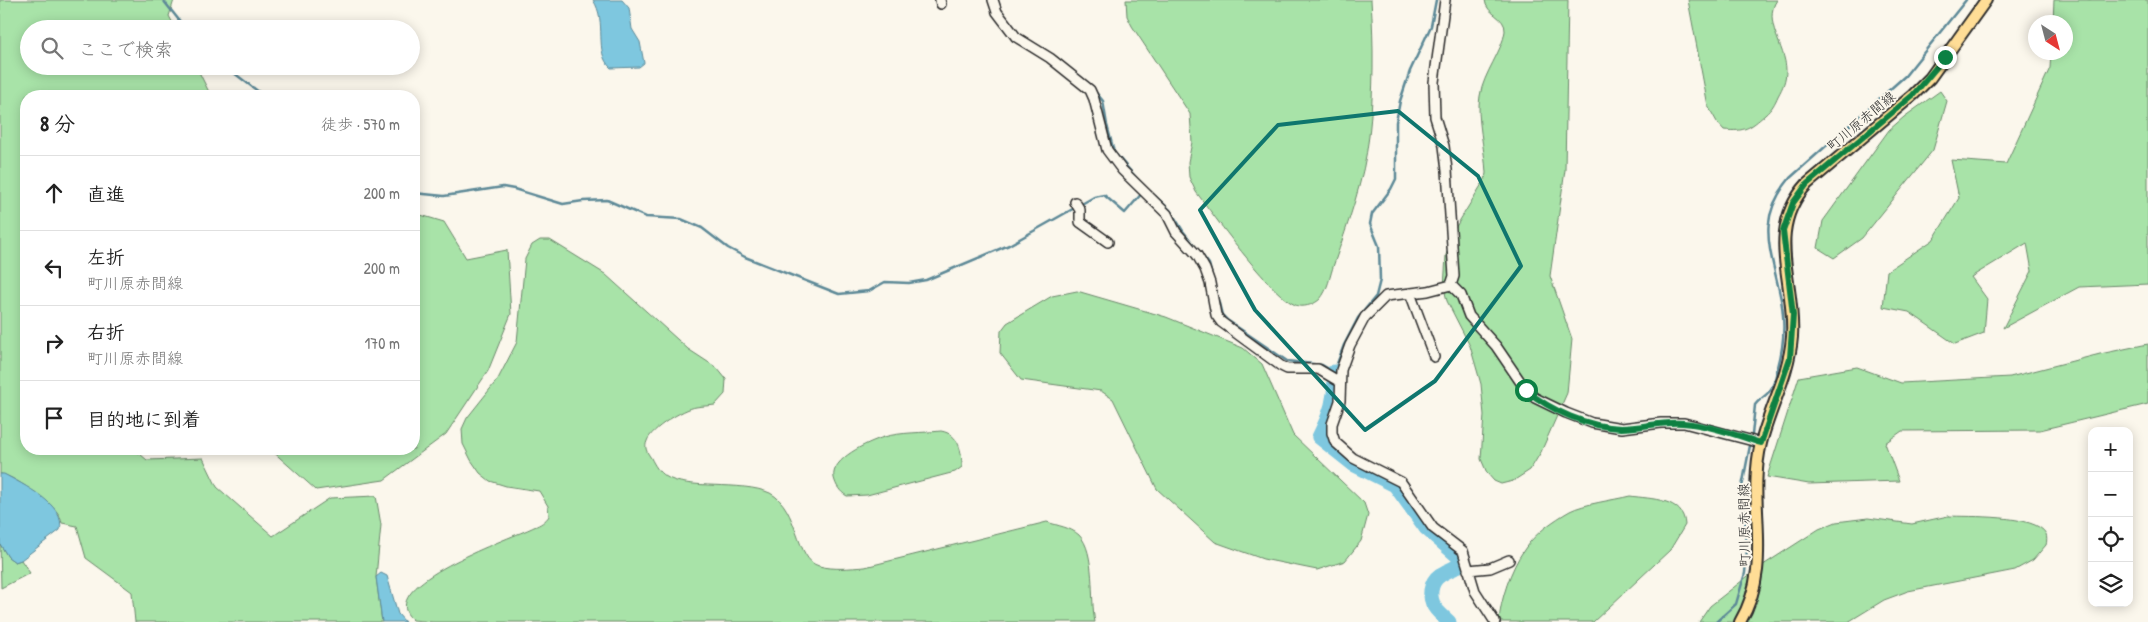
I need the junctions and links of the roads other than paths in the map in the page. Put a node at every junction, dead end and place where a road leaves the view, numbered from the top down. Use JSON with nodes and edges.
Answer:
{"nodes":[{"id":1,"x":993,"y":0,"type":"edge"},
{"id":2,"x":1445,"y":0,"type":"edge"},
{"id":3,"x":1986,"y":0,"type":"edge"},
{"id":4,"x":1075,"y":202,"type":"dead end"},
{"id":5,"x":1108,"y":242,"type":"dead end"},
{"id":6,"x":1451,"y":284,"type":"junction"},
{"id":7,"x":1410,"y":293,"type":"junction"},
{"id":8,"x":1434,"y":357,"type":"dead end"},
{"id":9,"x":1340,"y":382,"type":"junction"},
{"id":10,"x":1761,"y":443,"type":"junction"},
{"id":11,"x":1509,"y":560,"type":"dead end"},
{"id":12,"x":1468,"y":570,"type":"junction"},
{"id":13,"x":1495,"y":622,"type":"edge"},
{"id":14,"x":1740,"y":622,"type":"edge"}],
"edges":[{"from":1,"to":9,"type":"street"},
{"from":2,"to":6,"type":"street"},
{"from":3,"to":10,"type":"main road","name":"町川原赤間線"},
{"from":4,"to":5,"type":"street"},
{"from":6,"to":7,"type":"street"},
{"from":6,"to":10,"type":"street"},
{"from":7,"to":8,"type":"street"},
{"from":7,"to":9,"type":"street"},
{"from":9,"to":12,"type":"street"},
{"from":10,"to":14,"type":"main road","name":"町川原赤間線"},
{"from":11,"to":12,"type":"street"},
{"from":12,"to":13,"type":"street"}]}
